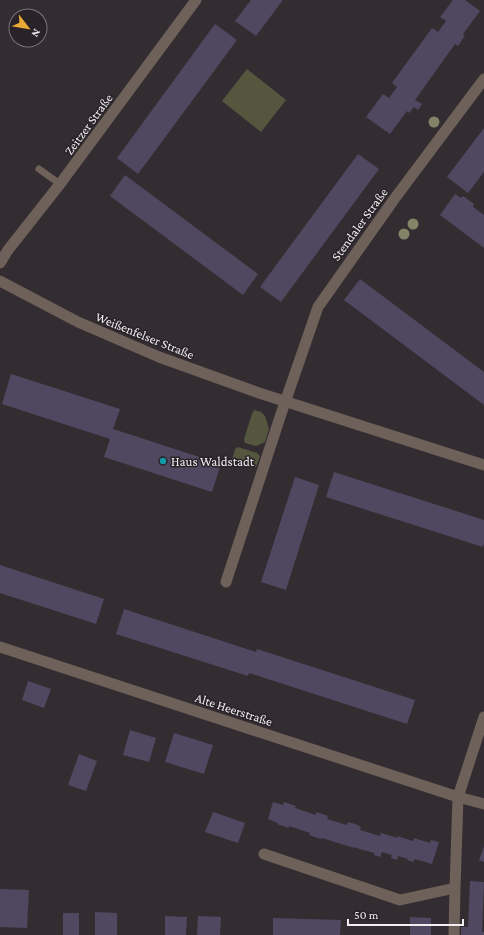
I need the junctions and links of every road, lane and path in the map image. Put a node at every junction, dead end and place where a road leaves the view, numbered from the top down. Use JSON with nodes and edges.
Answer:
{"nodes":[{"id":1,"x":196,"y":0,"type":"edge"},
{"id":2,"x":484,"y":79,"type":"edge"},
{"id":3,"x":39,"y":170,"type":"dead end"},
{"id":4,"x":60,"y":184,"type":"junction"},
{"id":5,"x":0,"y":263,"type":"edge"},
{"id":6,"x":0,"y":281,"type":"edge"},
{"id":7,"x":285,"y":401,"type":"junction"},
{"id":8,"x":484,"y":465,"type":"edge"},
{"id":9,"x":226,"y":582,"type":"dead end"},
{"id":10,"x":0,"y":646,"type":"edge"},
{"id":11,"x":484,"y":717,"type":"edge"},
{"id":12,"x":458,"y":797,"type":"junction"},
{"id":13,"x":484,"y":804,"type":"edge"},
{"id":14,"x":264,"y":854,"type":"dead end"},
{"id":15,"x":455,"y":888,"type":"junction"},
{"id":16,"x":454,"y":935,"type":"edge"}],
"edges":[{"from":1,"to":4,"type":"street","name":"Zeitzer Straße"},
{"from":2,"to":7,"type":"street","name":"Stendaler Straße"},
{"from":3,"to":4,"type":"lane"},
{"from":4,"to":5,"type":"street","name":"Zeitzer Straße"},
{"from":6,"to":7,"type":"street","name":"Weißenfelser Straße"},
{"from":7,"to":8,"type":"street","name":"Weißenfelser Straße"},
{"from":7,"to":9,"type":"street"},
{"from":10,"to":12,"type":"street","name":"Alte Heerstraße"},
{"from":11,"to":12,"type":"street"},
{"from":12,"to":13,"type":"street","name":"Alte Heerstraße"},
{"from":12,"to":15,"type":"street"},
{"from":14,"to":15,"type":"street"},
{"from":15,"to":16,"type":"street"}]}
